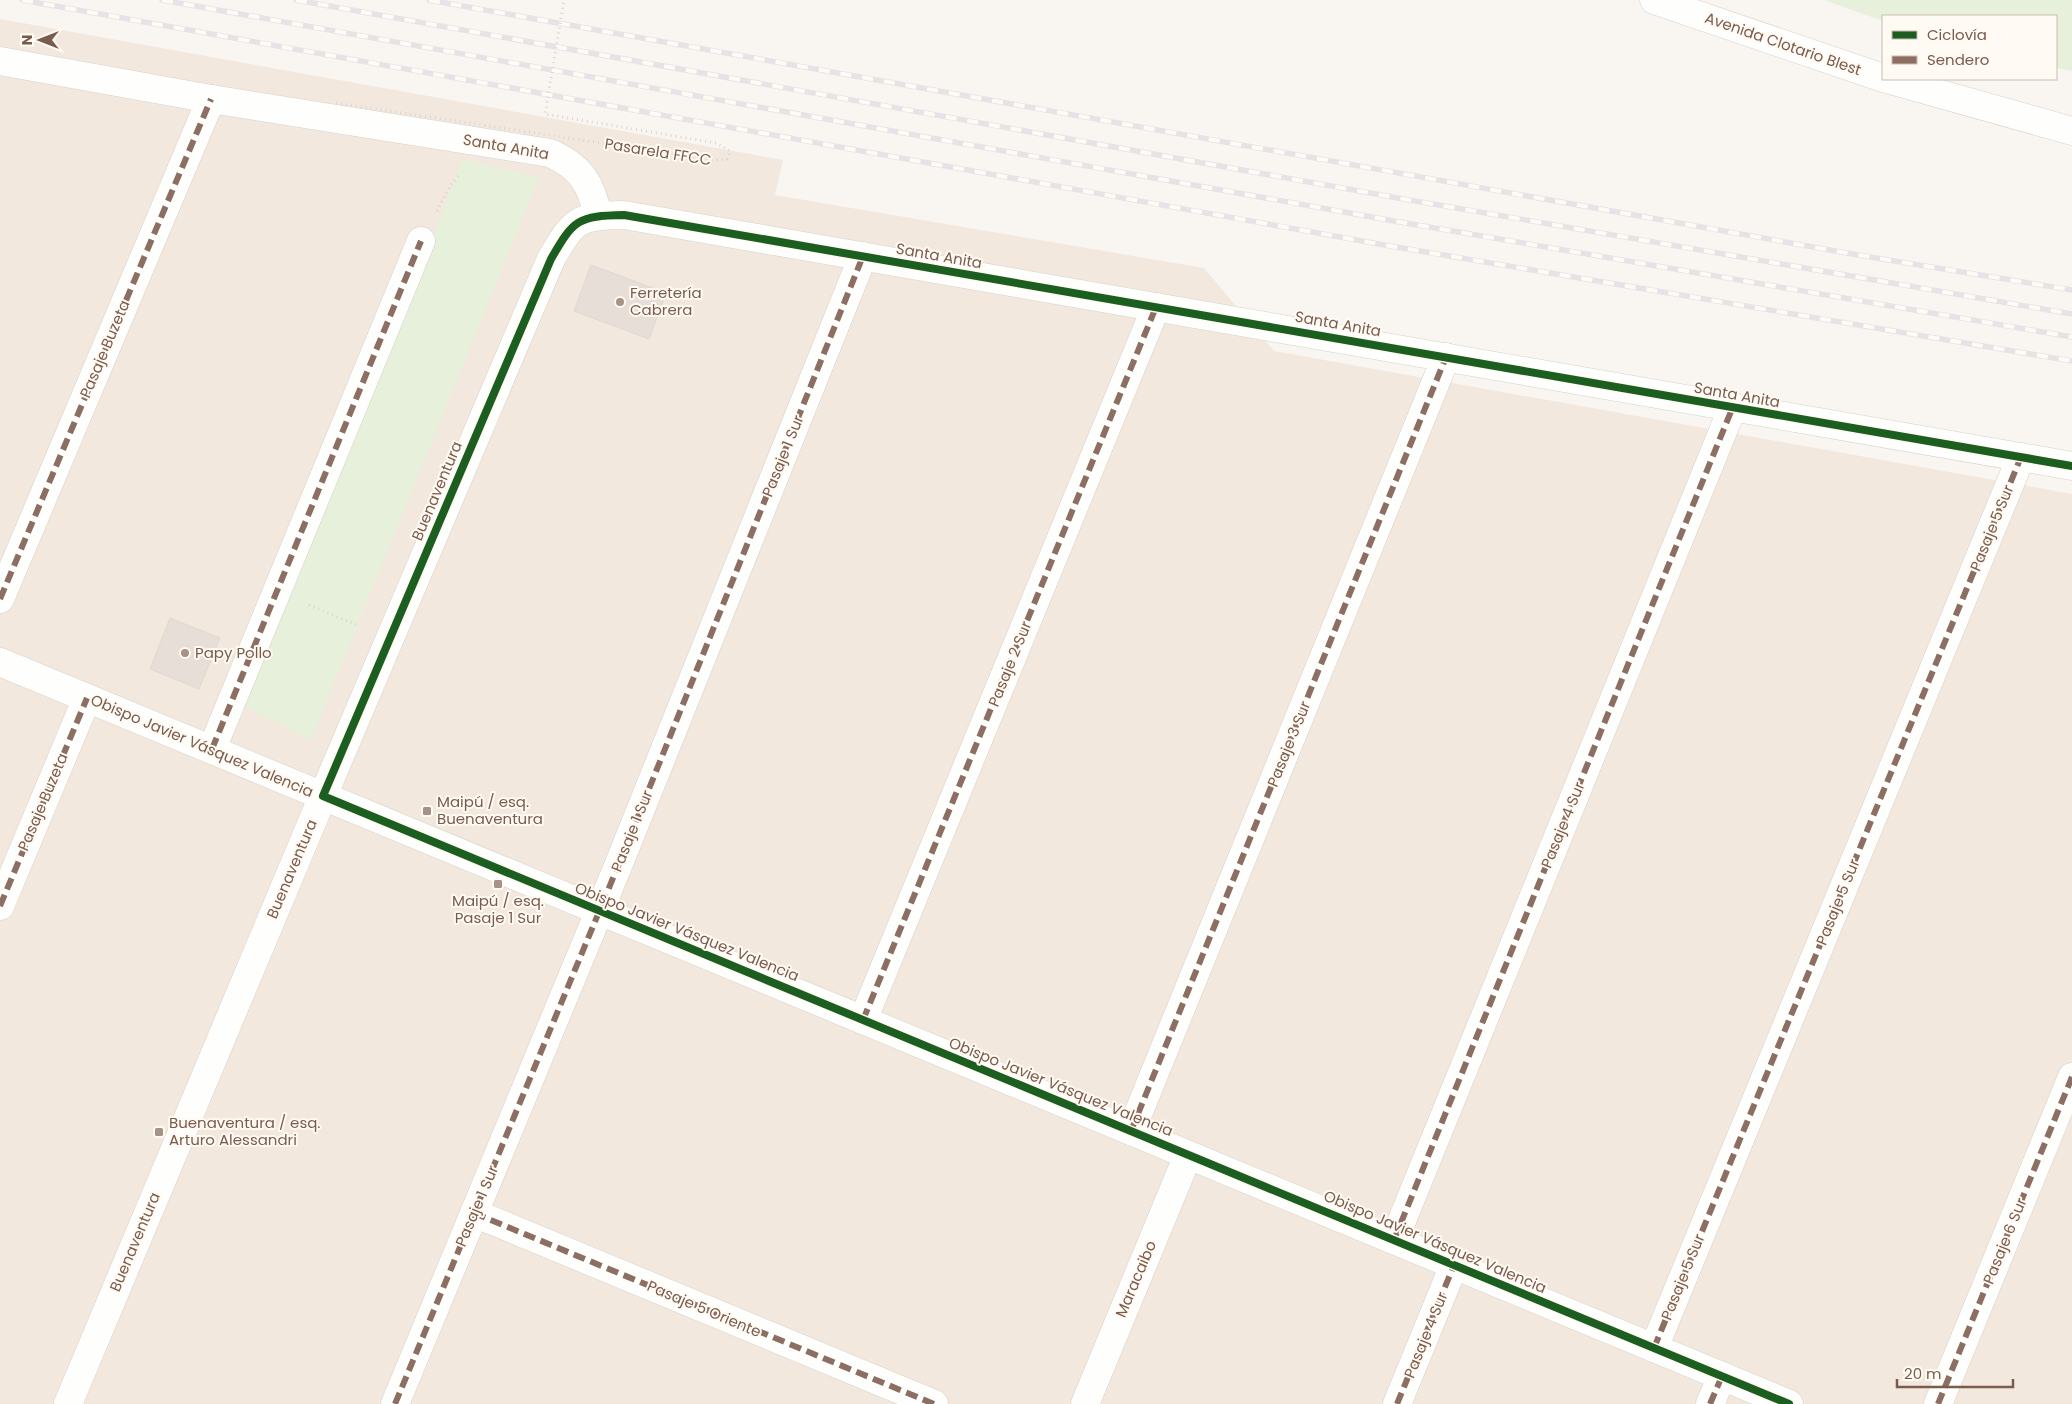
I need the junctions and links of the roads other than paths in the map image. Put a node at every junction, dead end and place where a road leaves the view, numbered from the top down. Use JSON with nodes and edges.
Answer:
{"nodes":[{"id":1,"x":1654,"y":0,"type":"edge"},
{"id":2,"x":0,"y":61,"type":"edge"},
{"id":3,"x":1882,"y":78,"type":"edge"},
{"id":4,"x":1891,"y":80,"type":"edge"},
{"id":5,"x":210,"y":99,"type":"junction"},
{"id":6,"x":2072,"y":131,"type":"edge"},
{"id":7,"x":598,"y":216,"type":"junction"},
{"id":8,"x":421,"y":241,"type":"road end"},
{"id":9,"x":863,"y":256,"type":"junction"},
{"id":10,"x":1156,"y":307,"type":"junction"},
{"id":11,"x":1446,"y":357,"type":"junction"},
{"id":12,"x":1732,"y":409,"type":"junction"},
{"id":13,"x":2021,"y":457,"type":"junction"},
{"id":14,"x":2072,"y":466,"type":"edge"},
{"id":15,"x":0,"y":599,"type":"edge"},
{"id":16,"x":0,"y":662,"type":"edge"},
{"id":17,"x":87,"y":698,"type":"junction"},
{"id":18,"x":212,"y":750,"type":"junction"},
{"id":19,"x":322,"y":796,"type":"junction"},
{"id":20,"x":0,"y":906,"type":"edge"},
{"id":21,"x":600,"y":911,"type":"junction"},
{"id":22,"x":863,"y":1020,"type":"junction"},
{"id":23,"x":2072,"y":1078,"type":"edge"},
{"id":24,"x":1130,"y":1131,"type":"junction"},
{"id":25,"x":1188,"y":1155,"type":"junction"},
{"id":26,"x":474,"y":1213,"type":"junction"},
{"id":27,"x":1394,"y":1240,"type":"junction"},
{"id":28,"x":1454,"y":1265,"type":"junction"},
{"id":29,"x":1654,"y":1348,"type":"junction"},
{"id":30,"x":1722,"y":1376,"type":"junction"},
{"id":31,"x":68,"y":1404,"type":"edge"},
{"id":32,"x":395,"y":1404,"type":"edge"},
{"id":33,"x":934,"y":1404,"type":"edge"},
{"id":34,"x":1085,"y":1404,"type":"edge"},
{"id":35,"x":1397,"y":1404,"type":"edge"},
{"id":36,"x":1710,"y":1404,"type":"edge"},
{"id":37,"x":1789,"y":1404,"type":"edge"},
{"id":38,"x":1938,"y":1404,"type":"edge"}],
"edges":[{"from":1,"to":3,"type":"street","name":"Avenida Clotario Blest"},
{"from":2,"to":5,"type":"street","name":"Santa Anita"},
{"from":4,"to":6,"type":"street"},
{"from":5,"to":7,"type":"street","name":"Santa Anita"},
{"from":5,"to":15,"type":"street","name":"Pasaje Buzeta"},
{"from":7,"to":9,"type":"street","name":"Santa Anita"},
{"from":7,"to":19,"type":"street","name":"Buenaventura"},
{"from":8,"to":18,"type":"street"},
{"from":9,"to":10,"type":"street","name":"Santa Anita"},
{"from":9,"to":21,"type":"street","name":"Pasaje 1 Sur"},
{"from":10,"to":11,"type":"street","name":"Santa Anita"},
{"from":10,"to":22,"type":"street","name":"Pasaje 2 Sur"},
{"from":11,"to":12,"type":"street","name":"Santa Anita"},
{"from":11,"to":24,"type":"street","name":"Pasaje 3 Sur"},
{"from":12,"to":13,"type":"street","name":"Santa Anita"},
{"from":12,"to":27,"type":"street","name":"Pasaje 4 Sur"},
{"from":13,"to":14,"type":"street","name":"Santa Anita"},
{"from":13,"to":29,"type":"street","name":"Pasaje 5 Sur"},
{"from":16,"to":17,"type":"street","name":"Obispo Javier Vásquez Valencia"},
{"from":17,"to":18,"type":"street","name":"Obispo Javier Vásquez Valencia"},
{"from":17,"to":20,"type":"street","name":"Pasaje Buzeta"},
{"from":18,"to":19,"type":"street","name":"Obispo Javier Vásquez Valencia"},
{"from":19,"to":21,"type":"street","name":"Obispo Javier Vásquez Valencia"},
{"from":19,"to":31,"type":"street","name":"Buenaventura"},
{"from":21,"to":22,"type":"street","name":"Obispo Javier Vásquez Valencia"},
{"from":21,"to":26,"type":"street","name":"Pasaje 1 Sur"},
{"from":22,"to":24,"type":"street","name":"Obispo Javier Vásquez Valencia"},
{"from":23,"to":38,"type":"street","name":"Pasaje 6 Sur"},
{"from":24,"to":25,"type":"street","name":"Obispo Javier Vásquez Valencia"},
{"from":25,"to":27,"type":"street","name":"Obispo Javier Vásquez Valencia"},
{"from":25,"to":34,"type":"street","name":"Maracaibo"},
{"from":26,"to":32,"type":"street","name":"Pasaje 1 Sur"},
{"from":26,"to":33,"type":"street","name":"Pasaje 5 Oriente"},
{"from":27,"to":28,"type":"street","name":"Obispo Javier Vásquez Valencia"},
{"from":28,"to":29,"type":"street","name":"Obispo Javier Vásquez Valencia"},
{"from":28,"to":35,"type":"street","name":"Pasaje 4 Sur"},
{"from":29,"to":30,"type":"street","name":"Obispo Javier Vásquez Valencia"},
{"from":30,"to":36,"type":"street"},
{"from":30,"to":37,"type":"street","name":"Obispo Javier Vásquez Valencia"}]}
